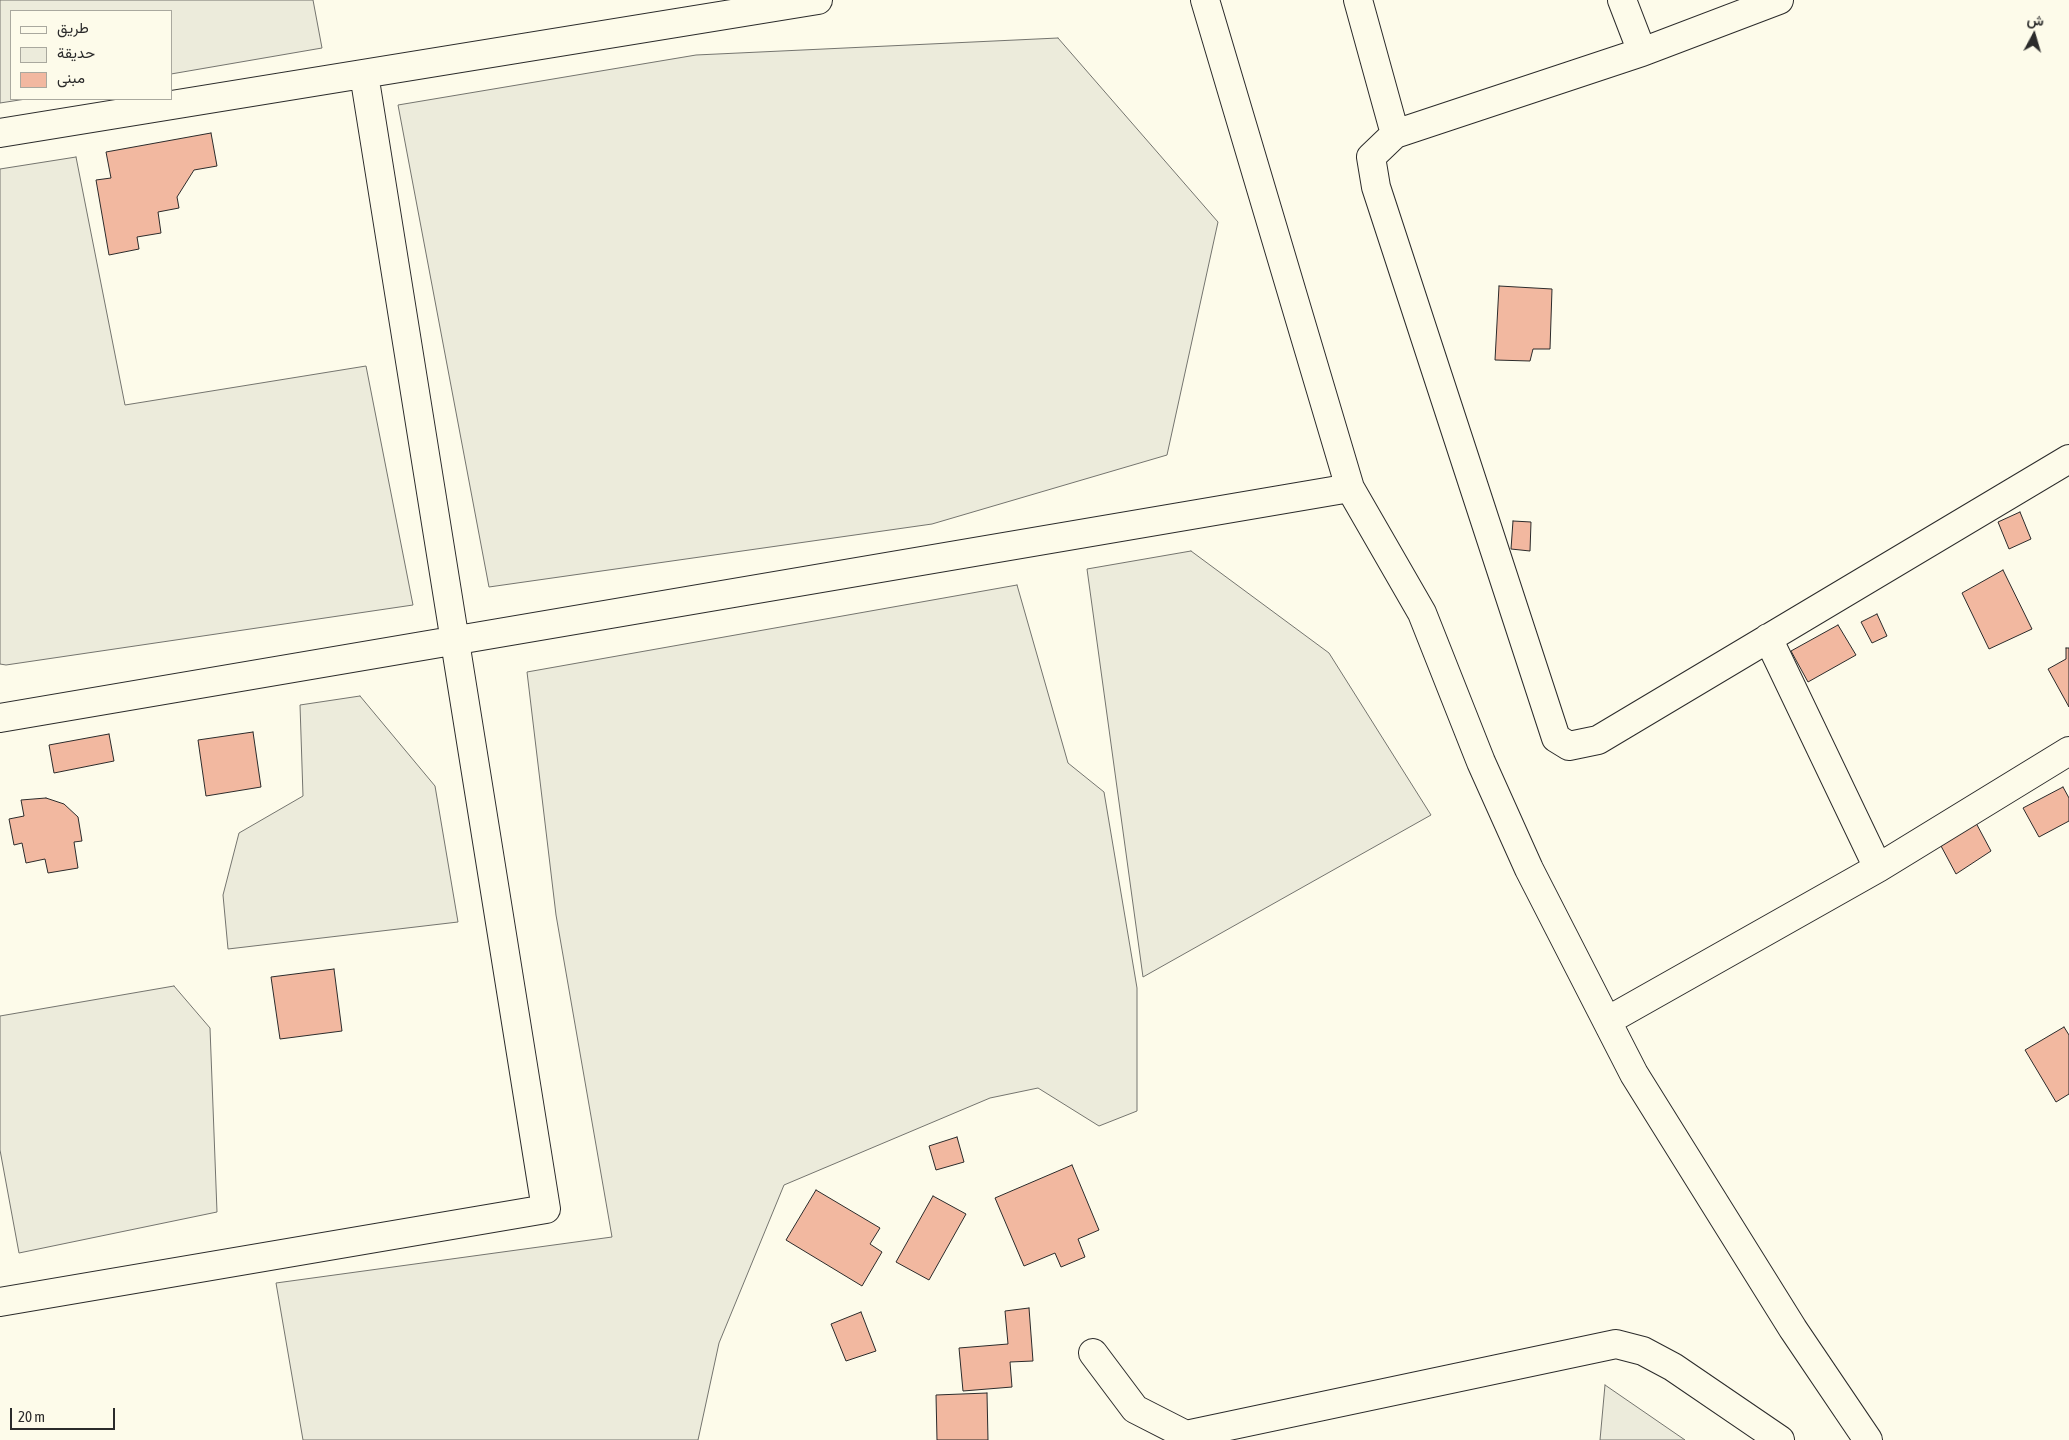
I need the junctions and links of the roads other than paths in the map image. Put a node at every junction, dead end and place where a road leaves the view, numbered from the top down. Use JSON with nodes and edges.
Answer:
{"nodes":[{"id":1,"x":818,"y":0,"type":"edge"},
{"id":2,"x":1205,"y":0,"type":"edge"},
{"id":3,"x":1358,"y":0,"type":"edge"},
{"id":4,"x":1622,"y":0,"type":"edge"},
{"id":5,"x":1779,"y":0,"type":"edge"},
{"id":6,"x":1642,"y":52,"type":"junction"},
{"id":7,"x":364,"y":74,"type":"junction"},
{"id":8,"x":0,"y":132,"type":"edge"},
{"id":9,"x":1395,"y":134,"type":"junction"},
{"id":10,"x":2069,"y":459,"type":"edge"},
{"id":11,"x":1350,"y":488,"type":"junction"},
{"id":12,"x":1768,"y":638,"type":"junction"},
{"id":13,"x":455,"y":642,"type":"junction"},
{"id":14,"x":0,"y":718,"type":"edge"},
{"id":15,"x":2069,"y":751,"type":"edge"},
{"id":16,"x":1878,"y":868,"type":"junction"},
{"id":17,"x":1607,"y":1021,"type":"junction"},
{"id":18,"x":0,"y":1302,"type":"edge"},
{"id":19,"x":1093,"y":1353,"type":"dead end"},
{"id":20,"x":1780,"y":1440,"type":"edge"},
{"id":21,"x":1868,"y":1440,"type":"edge"}],
"edges":[{"from":1,"to":7,"type":"street"},
{"from":2,"to":11,"type":"street"},
{"from":3,"to":9,"type":"street"},
{"from":4,"to":6,"type":"street"},
{"from":5,"to":6,"type":"street"},
{"from":6,"to":9,"type":"street"},
{"from":7,"to":8,"type":"street"},
{"from":7,"to":13,"type":"street"},
{"from":9,"to":12,"type":"street"},
{"from":10,"to":12,"type":"street"},
{"from":11,"to":13,"type":"street"},
{"from":11,"to":17,"type":"street"},
{"from":12,"to":16,"type":"street"},
{"from":13,"to":14,"type":"street"},
{"from":13,"to":18,"type":"street"},
{"from":15,"to":16,"type":"street"},
{"from":16,"to":17,"type":"street"},
{"from":17,"to":21,"type":"street"},
{"from":19,"to":20,"type":"street"}]}
